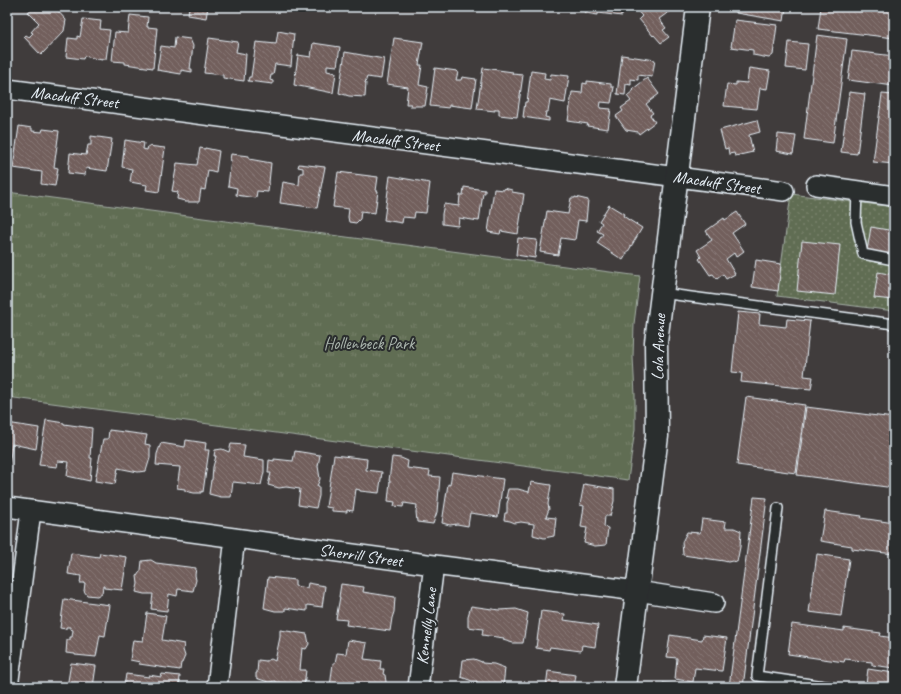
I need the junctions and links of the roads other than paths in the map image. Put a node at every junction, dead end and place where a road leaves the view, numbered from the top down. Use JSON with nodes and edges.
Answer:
{"nodes":[{"id":1,"x":698,"y":7,"type":"edge"},
{"id":2,"x":7,"y":89,"type":"edge"},
{"id":3,"x":677,"y":176,"type":"junction"},
{"id":4,"x":816,"y":185,"type":"dead end"},
{"id":5,"x":857,"y":191,"type":"junction"},
{"id":6,"x":784,"y":192,"type":"dead end"},
{"id":7,"x":894,"y":196,"type":"edge"},
{"id":8,"x":894,"y":260,"type":"edge"},
{"id":9,"x":661,"y":293,"type":"junction"},
{"id":10,"x":894,"y":324,"type":"edge"},
{"id":11,"x":7,"y":507,"type":"edge"},
{"id":12,"x":778,"y":508,"type":"dead end"},
{"id":13,"x":31,"y":510,"type":"junction"},
{"id":14,"x":235,"y":538,"type":"junction"},
{"id":15,"x":434,"y":565,"type":"junction"},
{"id":16,"x":637,"y":591,"type":"junction"},
{"id":17,"x":714,"y":603,"type":"dead end"},
{"id":18,"x":8,"y":687,"type":"edge"},
{"id":19,"x":217,"y":687,"type":"edge"},
{"id":20,"x":418,"y":687,"type":"edge"},
{"id":21,"x":625,"y":687,"type":"edge"},
{"id":22,"x":831,"y":687,"type":"edge"}],
"edges":[{"from":1,"to":3,"type":"street","name":"Lola Avenue"},
{"from":2,"to":3,"type":"street","name":"Macduff Street"},
{"from":3,"to":6,"type":"street","name":"Macduff Street"},
{"from":3,"to":9,"type":"street","name":"Lola Avenue"},
{"from":4,"to":5,"type":"street"},
{"from":5,"to":7,"type":"street"},
{"from":5,"to":8,"type":"lane"},
{"from":9,"to":10,"type":"lane"},
{"from":9,"to":16,"type":"street","name":"Lola Avenue"},
{"from":11,"to":13,"type":"street","name":"Sherrill Street"},
{"from":12,"to":22,"type":"lane"},
{"from":13,"to":14,"type":"street","name":"Sherrill Street"},
{"from":13,"to":18,"type":"street"},
{"from":14,"to":15,"type":"street","name":"Sherrill Street"},
{"from":14,"to":19,"type":"street"},
{"from":15,"to":16,"type":"street","name":"Sherrill Street"},
{"from":15,"to":20,"type":"street","name":"Kennelly Lane"},
{"from":16,"to":17,"type":"street","name":"Sherrill Street"},
{"from":16,"to":21,"type":"street","name":"Lola Avenue"}]}
